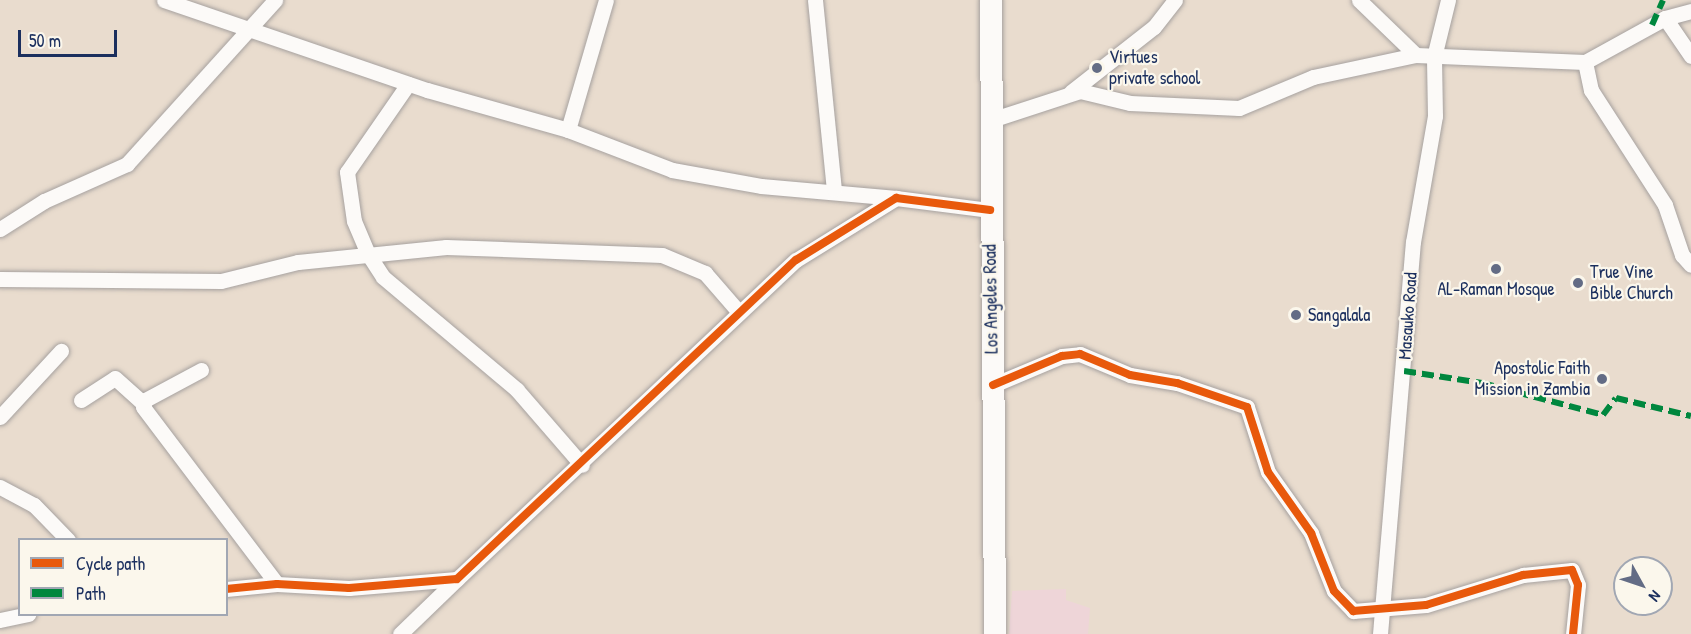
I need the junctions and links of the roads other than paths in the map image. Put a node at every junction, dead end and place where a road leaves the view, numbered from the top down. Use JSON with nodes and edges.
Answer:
{"nodes":[{"id":1,"x":164,"y":0,"type":"edge"},
{"id":2,"x":274,"y":0,"type":"edge"},
{"id":3,"x":606,"y":0,"type":"edge"},
{"id":4,"x":815,"y":0,"type":"edge"},
{"id":5,"x":991,"y":0,"type":"edge"},
{"id":6,"x":1175,"y":0,"type":"edge"},
{"id":7,"x":1359,"y":0,"type":"edge"},
{"id":8,"x":1448,"y":0,"type":"edge"},
{"id":9,"x":1691,"y":11,"type":"edge"},
{"id":10,"x":1665,"y":18,"type":"junction"},
{"id":11,"x":248,"y":28,"type":"junction"},
{"id":12,"x":1416,"y":55,"type":"junction"},
{"id":13,"x":1691,"y":56,"type":"edge"},
{"id":14,"x":1434,"y":57,"type":"junction"},
{"id":15,"x":1585,"y":62,"type":"junction"},
{"id":16,"x":408,"y":84,"type":"junction"},
{"id":17,"x":1071,"y":92,"type":"junction"},
{"id":18,"x":991,"y":120,"type":"junction"},
{"id":19,"x":568,"y":130,"type":"junction"},
{"id":20,"x":834,"y":189,"type":"junction"},
{"id":21,"x":896,"y":198,"type":"junction"},
{"id":22,"x":990,"y":210,"type":"junction"},
{"id":23,"x":0,"y":229,"type":"edge"},
{"id":24,"x":368,"y":254,"type":"junction"},
{"id":25,"x":1691,"y":265,"type":"edge"},
{"id":26,"x":0,"y":279,"type":"edge"},
{"id":27,"x":737,"y":310,"type":"junction"},
{"id":28,"x":61,"y":351,"type":"dead end"},
{"id":29,"x":201,"y":370,"type":"dead end"},
{"id":30,"x":993,"y":385,"type":"junction"},
{"id":31,"x":81,"y":400,"type":"dead end"},
{"id":32,"x":143,"y":403,"type":"junction"},
{"id":33,"x":0,"y":417,"type":"edge"},
{"id":34,"x":582,"y":465,"type":"junction"},
{"id":35,"x":0,"y":487,"type":"edge"},
{"id":36,"x":66,"y":538,"type":"edge"},
{"id":37,"x":457,"y":579,"type":"junction"},
{"id":38,"x":277,"y":584,"type":"junction"},
{"id":39,"x":228,"y":589,"type":"edge"},
{"id":40,"x":1381,"y":612,"type":"junction"},
{"id":41,"x":22,"y":616,"type":"edge"},
{"id":42,"x":0,"y":620,"type":"edge"},
{"id":43,"x":400,"y":634,"type":"edge"},
{"id":44,"x":995,"y":634,"type":"edge"},
{"id":45,"x":1380,"y":634,"type":"edge"},
{"id":46,"x":1573,"y":634,"type":"edge"}],
"edges":[{"from":1,"to":11,"type":"street"},
{"from":2,"to":11,"type":"street"},
{"from":3,"to":19,"type":"street"},
{"from":4,"to":20,"type":"street"},
{"from":5,"to":18,"type":"main road","name":"Los Angeles Road"},
{"from":6,"to":17,"type":"street"},
{"from":7,"to":12,"type":"street"},
{"from":8,"to":14,"type":"street","name":"Masauko Road"},
{"from":9,"to":10,"type":"street"},
{"from":10,"to":13,"type":"street"},
{"from":10,"to":15,"type":"street"},
{"from":11,"to":16,"type":"street"},
{"from":11,"to":23,"type":"street"},
{"from":12,"to":14,"type":"street"},
{"from":12,"to":17,"type":"street"},
{"from":14,"to":15,"type":"street"},
{"from":14,"to":40,"type":"street","name":"Masauko Road"},
{"from":15,"to":25,"type":"street"},
{"from":16,"to":19,"type":"street"},
{"from":16,"to":24,"type":"street"},
{"from":17,"to":18,"type":"street"},
{"from":18,"to":22,"type":"main road","name":"Los Angeles Road"},
{"from":19,"to":20,"type":"street"},
{"from":20,"to":21,"type":"street"},
{"from":21,"to":22,"type":"street"},
{"from":21,"to":27,"type":"street"},
{"from":22,"to":30,"type":"main road","name":"Los Angeles Road"},
{"from":24,"to":26,"type":"street"},
{"from":24,"to":27,"type":"street"},
{"from":24,"to":34,"type":"street"},
{"from":27,"to":34,"type":"street"},
{"from":28,"to":33,"type":"street"},
{"from":29,"to":32,"type":"street"},
{"from":30,"to":40,"type":"street"},
{"from":30,"to":44,"type":"main road","name":"Los Angeles Road"},
{"from":31,"to":32,"type":"street"},
{"from":32,"to":38,"type":"street"},
{"from":34,"to":37,"type":"street"},
{"from":35,"to":36,"type":"street"},
{"from":37,"to":38,"type":"street"},
{"from":37,"to":43,"type":"street"},
{"from":38,"to":39,"type":"street"},
{"from":40,"to":45,"type":"street","name":"Masauko Road"},
{"from":40,"to":46,"type":"street"},
{"from":41,"to":42,"type":"street"}]}
